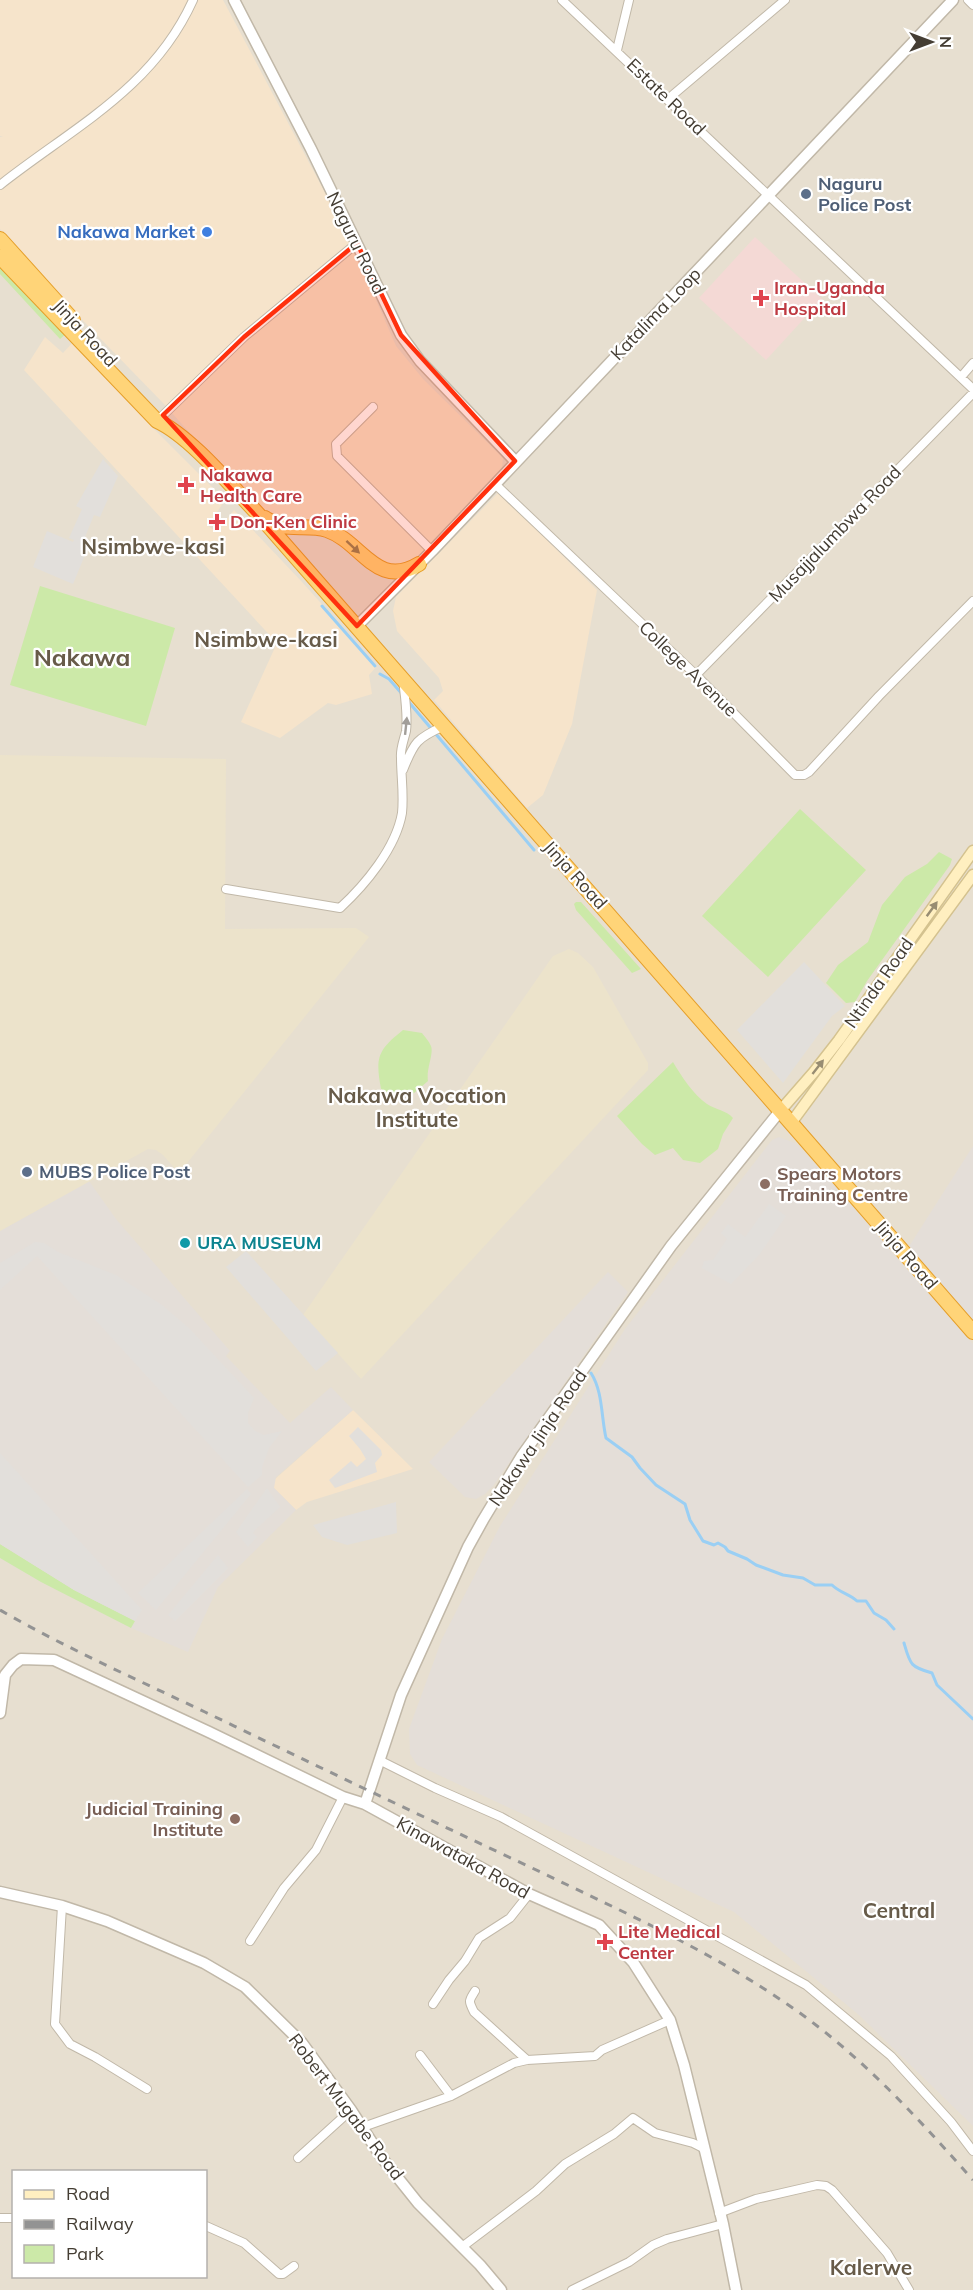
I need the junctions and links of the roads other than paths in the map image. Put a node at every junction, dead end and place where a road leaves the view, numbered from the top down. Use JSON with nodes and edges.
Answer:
{"nodes":[{"id":1,"x":193,"y":0,"type":"edge"},
{"id":2,"x":234,"y":0,"type":"edge"},
{"id":3,"x":562,"y":0,"type":"edge"},
{"id":4,"x":629,"y":0,"type":"edge"},
{"id":5,"x":785,"y":0,"type":"edge"},
{"id":6,"x":953,"y":0,"type":"edge"},
{"id":7,"x":968,"y":0,"type":"edge"},
{"id":8,"x":973,"y":5,"type":"edge"},
{"id":9,"x":617,"y":50,"type":"junction"},
{"id":10,"x":668,"y":99,"type":"junction"},
{"id":11,"x":0,"y":185,"type":"edge"},
{"id":12,"x":769,"y":195,"type":"junction"},
{"id":13,"x":0,"y":239,"type":"edge"},
{"id":14,"x":357,"y":243,"type":"junction"},
{"id":15,"x":0,"y":257,"type":"edge"},
{"id":16,"x":973,"y":363,"type":"edge"},
{"id":17,"x":961,"y":377,"type":"junction"},
{"id":18,"x":973,"y":391,"type":"edge"},
{"id":19,"x":373,"y":406,"type":"dead end"},
{"id":20,"x":163,"y":421,"type":"junction"},
{"id":21,"x":515,"y":461,"type":"junction"},
{"id":22,"x":495,"y":484,"type":"junction"},
{"id":23,"x":258,"y":514,"type":"junction"},
{"id":24,"x":432,"y":551,"type":"junction"},
{"id":25,"x":419,"y":564,"type":"junction"},
{"id":26,"x":973,"y":601,"type":"edge"},
{"id":27,"x":357,"y":626,"type":"junction"},
{"id":28,"x":696,"y":675,"type":"junction"},
{"id":29,"x":403,"y":680,"type":"junction"},
{"id":30,"x":444,"y":726,"type":"junction"},
{"id":31,"x":403,"y":771,"type":"junction"},
{"id":32,"x":973,"y":851,"type":"edge"},
{"id":33,"x":973,"y":875,"type":"edge"},
{"id":34,"x":226,"y":889,"type":"dead end"},
{"id":35,"x":780,"y":1111,"type":"junction"},
{"id":36,"x":791,"y":1123,"type":"junction"},
{"id":37,"x":973,"y":1332,"type":"edge"},
{"id":38,"x":0,"y":1713,"type":"edge"},
{"id":39,"x":379,"y":1760,"type":"junction"},
{"id":40,"x":343,"y":1797,"type":"junction"},
{"id":41,"x":365,"y":1804,"type":"junction"},
{"id":42,"x":0,"y":1892,"type":"edge"},
{"id":43,"x":529,"y":1894,"type":"junction"},
{"id":44,"x":62,"y":1906,"type":"junction"},
{"id":45,"x":250,"y":1941,"type":"dead end"},
{"id":46,"x":476,"y":1991,"type":"dead end"},
{"id":47,"x":433,"y":2004,"type":"dead end"},
{"id":48,"x":670,"y":2020,"type":"junction"},
{"id":49,"x":420,"y":2055,"type":"dead end"},
{"id":50,"x":527,"y":2060,"type":"junction"},
{"id":51,"x":147,"y":2089,"type":"dead end"},
{"id":52,"x":451,"y":2096,"type":"junction"},
{"id":53,"x":351,"y":2110,"type":"junction"},
{"id":54,"x":363,"y":2127,"type":"junction"},
{"id":55,"x":703,"y":2148,"type":"junction"},
{"id":56,"x":973,"y":2151,"type":"edge"},
{"id":57,"x":298,"y":2158,"type":"dead end"},
{"id":58,"x":719,"y":2212,"type":"junction"},
{"id":59,"x":723,"y":2224,"type":"junction"},
{"id":60,"x":207,"y":2226,"type":"edge"},
{"id":61,"x":462,"y":2247,"type":"junction"},
{"id":62,"x":294,"y":2266,"type":"dead end"},
{"id":63,"x":501,"y":2290,"type":"edge"},
{"id":64,"x":572,"y":2290,"type":"edge"},
{"id":65,"x":735,"y":2290,"type":"edge"},
{"id":66,"x":909,"y":2290,"type":"edge"}],
"edges":[{"from":1,"to":11,"type":"street"},
{"from":2,"to":14,"type":"street","name":"Naguru Road"},
{"from":3,"to":9,"type":"street","name":"Estate Road"},
{"from":4,"to":9,"type":"street"},
{"from":5,"to":10,"type":"street"},
{"from":6,"to":12,"type":"street","name":"Katalima Loop"},
{"from":7,"to":8,"type":"street"},
{"from":9,"to":10,"type":"street","name":"Estate Road"},
{"from":10,"to":12,"type":"street","name":"Estate Road"},
{"from":12,"to":17,"type":"street","name":"Estate Road"},
{"from":12,"to":21,"type":"street","name":"Katalima Loop"},
{"from":13,"to":20,"type":"highway","name":"Jinja Road"},
{"from":14,"to":20,"type":"street"},
{"from":14,"to":21,"type":"street","name":"Naguru Road"},
{"from":15,"to":20,"type":"highway","name":"Jinja Road"},
{"from":16,"to":17,"type":"street"},
{"from":17,"to":18,"type":"street","name":"Estate Road"},
{"from":18,"to":28,"type":"street","name":"Musajjalumbwa Road"},
{"from":19,"to":24,"type":"street"},
{"from":20,"to":23,"type":"highway","name":"Jinja Road"},
{"from":21,"to":22,"type":"street","name":"Katalima Loop"},
{"from":22,"to":24,"type":"street","name":"Katalima Loop"},
{"from":22,"to":28,"type":"street","name":"College Avenue"},
{"from":23,"to":25,"type":"highway","one_way":true},
{"from":23,"to":27,"type":"highway","name":"Jinja Road"},
{"from":24,"to":25,"type":"street","name":"Katalima Loop"},
{"from":25,"to":27,"type":"street","name":"Katalima Loop"},
{"from":26,"to":28,"type":"street","name":"College Avenue"},
{"from":27,"to":29,"type":"highway","name":"Jinja Road"},
{"from":29,"to":30,"type":"highway","name":"Jinja Road"},
{"from":31,"to":29,"type":"street","one_way":true},
{"from":30,"to":31,"type":"street"},
{"from":30,"to":35,"type":"highway","name":"Jinja Road"},
{"from":31,"to":34,"type":"street"},
{"from":35,"to":32,"type":"main road","name":"Ntinda Road","one_way":true},
{"from":33,"to":36,"type":"main road","name":"Ntinda Road"},
{"from":35,"to":36,"type":"highway","name":"Jinja Road"},
{"from":35,"to":39,"type":"street","name":"Nakawa Jinja Road"},
{"from":36,"to":37,"type":"highway","name":"Jinja Road"},
{"from":38,"to":40,"type":"street","name":"Kinawataka Road"},
{"from":39,"to":41,"type":"street","name":"Nakawa Jinja Road"},
{"from":39,"to":56,"type":"street"},
{"from":40,"to":41,"type":"street","name":"Kinawataka Road"},
{"from":40,"to":45,"type":"street"},
{"from":41,"to":43,"type":"street","name":"Kinawataka Road"},
{"from":42,"to":44,"type":"street","name":"Robert Mugabe Road"},
{"from":43,"to":47,"type":"street"},
{"from":43,"to":48,"type":"street","name":"Kinawataka Road"},
{"from":44,"to":51,"type":"street"},
{"from":44,"to":53,"type":"street","name":"Robert Mugabe Road"},
{"from":46,"to":50,"type":"street"},
{"from":48,"to":50,"type":"street"},
{"from":48,"to":55,"type":"street","name":"Kinawataka Road"},
{"from":49,"to":52,"type":"street"},
{"from":50,"to":52,"type":"street"},
{"from":52,"to":54,"type":"street"},
{"from":53,"to":54,"type":"street","name":"Robert Mugabe Road"},
{"from":53,"to":57,"type":"street"},
{"from":54,"to":61,"type":"street","name":"Robert Mugabe Road"},
{"from":55,"to":58,"type":"street","name":"Kinawataka Road"},
{"from":55,"to":61,"type":"street"},
{"from":58,"to":59,"type":"street","name":"Kinawataka Road"},
{"from":58,"to":66,"type":"street"},
{"from":59,"to":64,"type":"street"},
{"from":59,"to":65,"type":"street","name":"Kinawataka Road"},
{"from":60,"to":62,"type":"street"},
{"from":61,"to":63,"type":"street","name":"Robert Mugabe Road"}]}
